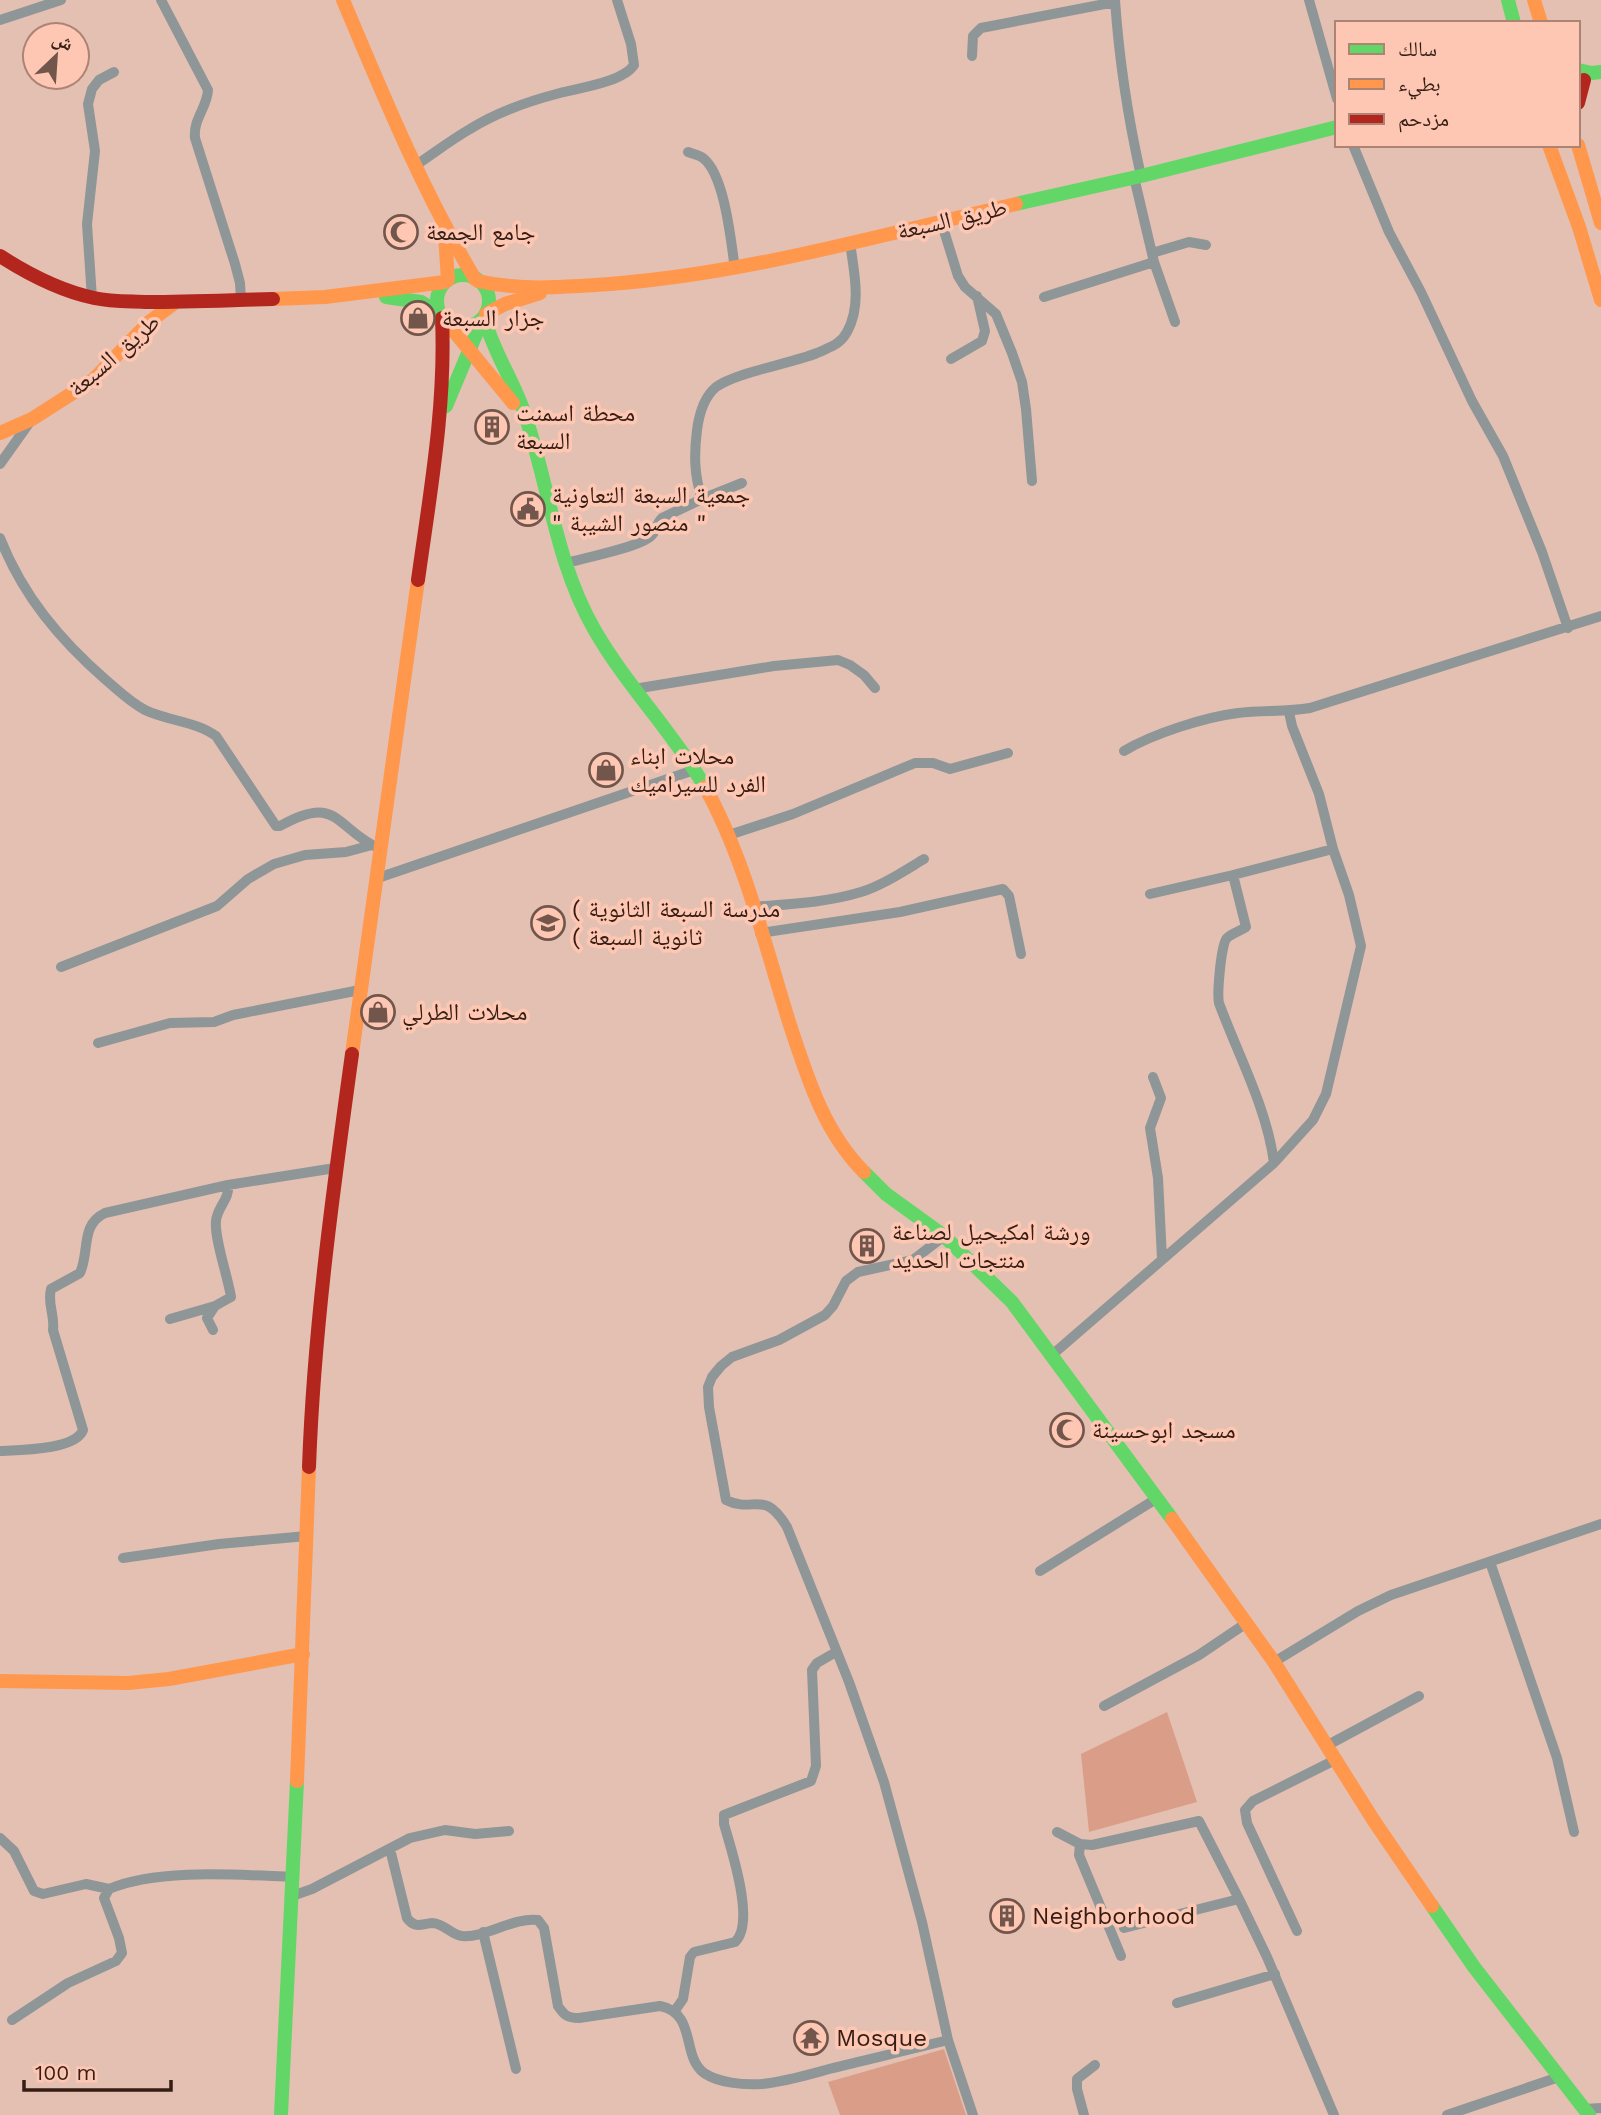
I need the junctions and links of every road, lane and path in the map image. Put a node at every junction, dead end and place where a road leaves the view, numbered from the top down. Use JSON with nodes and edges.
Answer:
{"nodes":[{"id":1,"x":61,"y":0,"type":"edge"},
{"id":2,"x":161,"y":0,"type":"edge"},
{"id":3,"x":343,"y":0,"type":"edge"},
{"id":4,"x":617,"y":0,"type":"edge"},
{"id":5,"x":1308,"y":0,"type":"edge"},
{"id":6,"x":1508,"y":0,"type":"edge"},
{"id":7,"x":1115,"y":1,"type":"edge"},
{"id":8,"x":1535,"y":3,"type":"edge"},
{"id":9,"x":0,"y":20,"type":"edge"},
{"id":10,"x":1514,"y":21,"type":"edge"},
{"id":11,"x":1540,"y":21,"type":"edge"},
{"id":12,"x":1547,"y":21,"type":"edge"},
{"id":13,"x":972,"y":56,"type":"dead end"},
{"id":14,"x":114,"y":72,"type":"dead end"},
{"id":15,"x":1585,"y":73,"type":"edge"},
{"id":16,"x":1335,"y":92,"type":"edge"},
{"id":17,"x":1580,"y":94,"type":"edge"},
{"id":18,"x":1335,"y":128,"type":"edge"},
{"id":19,"x":1354,"y":147,"type":"edge"},
{"id":20,"x":1549,"y":147,"type":"edge"},
{"id":21,"x":1579,"y":147,"type":"edge"},
{"id":22,"x":688,"y":152,"type":"dead end"},
{"id":23,"x":416,"y":165,"type":"junction"},
{"id":24,"x":1137,"y":177,"type":"junction"},
{"id":25,"x":942,"y":221,"type":"junction"},
{"id":26,"x":1601,"y":223,"type":"edge"},
{"id":27,"x":444,"y":227,"type":"junction"},
{"id":28,"x":850,"y":243,"type":"junction"},
{"id":29,"x":1206,"y":245,"type":"dead end"},
{"id":30,"x":0,"y":256,"type":"edge"},
{"id":31,"x":1153,"y":258,"type":"junction"},
{"id":32,"x":736,"y":269,"type":"junction"},
{"id":33,"x":477,"y":280,"type":"junction"},
{"id":34,"x":446,"y":281,"type":"junction"},
{"id":35,"x":565,"y":287,"type":"junction"},
{"id":36,"x":360,"y":294,"type":"junction"},
{"id":37,"x":977,"y":296,"type":"junction"},
{"id":38,"x":1044,"y":297,"type":"dead end"},
{"id":39,"x":92,"y":298,"type":"junction"},
{"id":40,"x":241,"y":300,"type":"junction"},
{"id":41,"x":1601,"y":300,"type":"edge"},
{"id":42,"x":176,"y":302,"type":"junction"},
{"id":43,"x":442,"y":317,"type":"junction"},
{"id":44,"x":484,"y":317,"type":"junction"},
{"id":45,"x":1175,"y":322,"type":"dead end"},
{"id":46,"x":469,"y":350,"type":"junction"},
{"id":47,"x":951,"y":359,"type":"dead end"},
{"id":48,"x":442,"y":417,"type":"junction"},
{"id":49,"x":32,"y":419,"type":"junction"},
{"id":50,"x":529,"y":427,"type":"junction"},
{"id":51,"x":0,"y":433,"type":"edge"},
{"id":52,"x":0,"y":464,"type":"edge"},
{"id":53,"x":1032,"y":481,"type":"dead end"},
{"id":54,"x":742,"y":483,"type":"dead end"},
{"id":55,"x":702,"y":499,"type":"junction"},
{"id":56,"x":0,"y":538,"type":"edge"},
{"id":57,"x":566,"y":562,"type":"junction"},
{"id":58,"x":1601,"y":616,"type":"edge"},
{"id":59,"x":1568,"y":628,"type":"junction"},
{"id":60,"x":875,"y":688,"type":"dead end"},
{"id":61,"x":634,"y":689,"type":"junction"},
{"id":62,"x":1290,"y":712,"type":"junction"},
{"id":63,"x":1124,"y":751,"type":"dead end"},
{"id":64,"x":1008,"y":753,"type":"dead end"},
{"id":65,"x":694,"y":769,"type":"junction"},
{"id":66,"x":729,"y":835,"type":"junction"},
{"id":67,"x":376,"y":847,"type":"junction"},
{"id":68,"x":1333,"y":849,"type":"junction"},
{"id":69,"x":924,"y":859,"type":"dead end"},
{"id":70,"x":1233,"y":875,"type":"junction"},
{"id":71,"x":375,"y":879,"type":"junction"},
{"id":72,"x":1150,"y":894,"type":"dead end"},
{"id":73,"x":751,"y":907,"type":"junction"},
{"id":74,"x":760,"y":933,"type":"junction"},
{"id":75,"x":1021,"y":954,"type":"dead end"},
{"id":76,"x":61,"y":967,"type":"dead end"},
{"id":77,"x":360,"y":990,"type":"junction"},
{"id":78,"x":98,"y":1043,"type":"dead end"},
{"id":79,"x":1153,"y":1077,"type":"dead end"},
{"id":80,"x":1274,"y":1163,"type":"junction"},
{"id":81,"x":335,"y":1168,"type":"junction"},
{"id":82,"x":228,"y":1185,"type":"junction"},
{"id":83,"x":944,"y":1237,"type":"junction"},
{"id":84,"x":1162,"y":1259,"type":"junction"},
{"id":85,"x":215,"y":1306,"type":"junction"},
{"id":86,"x":170,"y":1319,"type":"dead end"},
{"id":87,"x":213,"y":1330,"type":"dead end"},
{"id":88,"x":1052,"y":1355,"type":"junction"},
{"id":89,"x":0,"y":1451,"type":"edge"},
{"id":90,"x":1156,"y":1499,"type":"junction"},
{"id":91,"x":1601,"y":1524,"type":"edge"},
{"id":92,"x":307,"y":1536,"type":"junction"},
{"id":93,"x":123,"y":1558,"type":"dead end"},
{"id":94,"x":1490,"y":1562,"type":"junction"},
{"id":95,"x":1040,"y":1571,"type":"dead end"},
{"id":96,"x":1245,"y":1624,"type":"junction"},
{"id":97,"x":836,"y":1652,"type":"junction"},
{"id":98,"x":303,"y":1654,"type":"junction"},
{"id":99,"x":1274,"y":1662,"type":"junction"},
{"id":100,"x":0,"y":1681,"type":"edge"},
{"id":101,"x":1419,"y":1696,"type":"dead end"},
{"id":102,"x":1104,"y":1706,"type":"dead end"},
{"id":103,"x":1328,"y":1745,"type":"junction"},
{"id":104,"x":1337,"y":1759,"type":"junction"},
{"id":105,"x":509,"y":1831,"type":"dead end"},
{"id":106,"x":1057,"y":1832,"type":"dead end"},
{"id":107,"x":1574,"y":1832,"type":"dead end"},
{"id":108,"x":0,"y":1838,"type":"edge"},
{"id":109,"x":1080,"y":1843,"type":"junction"},
{"id":110,"x":390,"y":1849,"type":"junction"},
{"id":111,"x":293,"y":1877,"type":"junction"},
{"id":112,"x":109,"y":1889,"type":"junction"},
{"id":113,"x":292,"y":1896,"type":"junction"},
{"id":114,"x":1239,"y":1899,"type":"junction"},
{"id":115,"x":1124,"y":1928,"type":"dead end"},
{"id":116,"x":1297,"y":1931,"type":"dead end"},
{"id":117,"x":483,"y":1932,"type":"junction"},
{"id":118,"x":1121,"y":1956,"type":"dead end"},
{"id":119,"x":1275,"y":1974,"type":"junction"},
{"id":120,"x":1177,"y":2003,"type":"dead end"},
{"id":121,"x":674,"y":2012,"type":"junction"},
{"id":122,"x":12,"y":2020,"type":"dead end"},
{"id":123,"x":948,"y":2040,"type":"junction"},
{"id":124,"x":1095,"y":2065,"type":"dead end"},
{"id":125,"x":516,"y":2068,"type":"dead end"},
{"id":126,"x":1559,"y":2077,"type":"junction"},
{"id":127,"x":1601,"y":2108,"type":"edge"},
{"id":128,"x":1587,"y":2112,"type":"edge"},
{"id":129,"x":281,"y":2115,"type":"edge"},
{"id":130,"x":973,"y":2115,"type":"edge"},
{"id":131,"x":1084,"y":2115,"type":"edge"},
{"id":132,"x":1334,"y":2115,"type":"edge"},
{"id":133,"x":1447,"y":2115,"type":"edge"}],
"edges":[{"from":1,"to":9,"type":"street"},
{"from":2,"to":40,"type":"street"},
{"from":3,"to":23,"type":"main road"},
{"from":4,"to":23,"type":"street"},
{"from":5,"to":16,"type":"street"},
{"from":6,"to":10,"type":"main road"},
{"from":7,"to":13,"type":"street"},
{"from":7,"to":24,"type":"street"},
{"from":8,"to":11,"type":"main road"},
{"from":8,"to":12,"type":"main road"},
{"from":14,"to":39,"type":"street"},
{"from":15,"to":17,"type":"main road"},
{"from":18,"to":24,"type":"main road","name":"طريق السبعة"},
{"from":19,"to":59,"type":"street"},
{"from":20,"to":41,"type":"main road"},
{"from":21,"to":26,"type":"main road"},
{"from":22,"to":32,"type":"street"},
{"from":23,"to":27,"type":"main road"},
{"from":24,"to":25,"type":"main road","name":"طريق السبعة"},
{"from":24,"to":31,"type":"street"},
{"from":25,"to":28,"type":"main road","name":"طريق السبعة"},
{"from":25,"to":37,"type":"street"},
{"from":27,"to":33,"type":"main road"},
{"from":27,"to":34,"type":"main road"},
{"from":28,"to":32,"type":"main road","name":"طريق السبعة"},
{"from":28,"to":55,"type":"street"},
{"from":29,"to":31,"type":"street"},
{"from":30,"to":39,"type":"main road"},
{"from":31,"to":38,"type":"street"},
{"from":31,"to":45,"type":"street"},
{"from":32,"to":35,"type":"main road","name":"طريق السبعة"},
{"from":33,"to":34,"type":"main road"},
{"from":33,"to":35,"type":"main road"},
{"from":33,"to":44,"type":"main road"},
{"from":34,"to":36,"type":"main road","name":"طريق السبعة"},
{"from":34,"to":43,"type":"main road"},
{"from":35,"to":44,"type":"main road"},
{"from":36,"to":40,"type":"main road","name":"طريق السبعة"},
{"from":36,"to":43,"type":"main road","name":"طريق السبعة"},
{"from":37,"to":47,"type":"street"},
{"from":37,"to":53,"type":"street"},
{"from":39,"to":42,"type":"main road"},
{"from":40,"to":42,"type":"main road","name":"طريق السبعة"},
{"from":42,"to":49,"type":"main road","name":"طريق السبعة"},
{"from":43,"to":44,"type":"main road"},
{"from":43,"to":46,"type":"main road"},
{"from":43,"to":48,"type":"main road"},
{"from":44,"to":46,"type":"main road"},
{"from":44,"to":50,"type":"main road"},
{"from":46,"to":48,"type":"main road"},
{"from":46,"to":50,"type":"main road"},
{"from":48,"to":67,"type":"main road"},
{"from":49,"to":51,"type":"main road","name":"طريق السبعة"},
{"from":49,"to":52,"type":"street"},
{"from":50,"to":57,"type":"main road"},
{"from":54,"to":55,"type":"street"},
{"from":55,"to":57,"type":"street"},
{"from":56,"to":67,"type":"street"},
{"from":57,"to":61,"type":"main road"},
{"from":58,"to":59,"type":"street"},
{"from":59,"to":62,"type":"street"},
{"from":60,"to":61,"type":"street"},
{"from":61,"to":65,"type":"main road"},
{"from":62,"to":63,"type":"street"},
{"from":62,"to":68,"type":"street"},
{"from":64,"to":66,"type":"street"},
{"from":65,"to":66,"type":"main road"},
{"from":65,"to":71,"type":"street"},
{"from":66,"to":73,"type":"main road"},
{"from":67,"to":71,"type":"main road"},
{"from":67,"to":76,"type":"street"},
{"from":68,"to":70,"type":"street"},
{"from":68,"to":80,"type":"street"},
{"from":69,"to":73,"type":"street"},
{"from":70,"to":72,"type":"street"},
{"from":70,"to":80,"type":"street"},
{"from":71,"to":77,"type":"main road"},
{"from":73,"to":74,"type":"main road"},
{"from":74,"to":75,"type":"street"},
{"from":74,"to":83,"type":"main road"},
{"from":77,"to":78,"type":"street"},
{"from":77,"to":81,"type":"main road"},
{"from":79,"to":84,"type":"street"},
{"from":80,"to":84,"type":"street"},
{"from":81,"to":82,"type":"street"},
{"from":81,"to":92,"type":"main road"},
{"from":82,"to":85,"type":"street"},
{"from":82,"to":89,"type":"street"},
{"from":83,"to":88,"type":"main road"},
{"from":83,"to":97,"type":"street"},
{"from":84,"to":88,"type":"street"},
{"from":85,"to":86,"type":"street"},
{"from":85,"to":87,"type":"street"},
{"from":88,"to":90,"type":"main road"},
{"from":90,"to":95,"type":"street"},
{"from":90,"to":96,"type":"main road"},
{"from":91,"to":94,"type":"street"},
{"from":92,"to":93,"type":"street"},
{"from":92,"to":98,"type":"main road"},
{"from":94,"to":99,"type":"street"},
{"from":94,"to":107,"type":"street"},
{"from":96,"to":99,"type":"main road"},
{"from":96,"to":102,"type":"street"},
{"from":97,"to":121,"type":"street"},
{"from":97,"to":123,"type":"street"},
{"from":98,"to":100,"type":"main road"},
{"from":98,"to":111,"type":"main road"},
{"from":99,"to":103,"type":"main road"},
{"from":101,"to":103,"type":"street"},
{"from":103,"to":104,"type":"main road"},
{"from":104,"to":116,"type":"street"},
{"from":104,"to":126,"type":"main road"},
{"from":105,"to":110,"type":"street"},
{"from":106,"to":109,"type":"street"},
{"from":108,"to":112,"type":"street"},
{"from":109,"to":114,"type":"street"},
{"from":109,"to":118,"type":"street"},
{"from":110,"to":113,"type":"street"},
{"from":110,"to":117,"type":"street"},
{"from":111,"to":112,"type":"street"},
{"from":111,"to":113,"type":"main road"},
{"from":112,"to":122,"type":"street"},
{"from":113,"to":129,"type":"main road"},
{"from":114,"to":115,"type":"street"},
{"from":114,"to":119,"type":"street"},
{"from":117,"to":121,"type":"street"},
{"from":117,"to":125,"type":"street"},
{"from":119,"to":120,"type":"street"},
{"from":119,"to":132,"type":"street"},
{"from":121,"to":123,"type":"street"},
{"from":123,"to":130,"type":"street"},
{"from":124,"to":131,"type":"street"},
{"from":126,"to":128,"type":"main road"},
{"from":126,"to":133,"type":"street"},
{"from":127,"to":128,"type":"street"}]}
